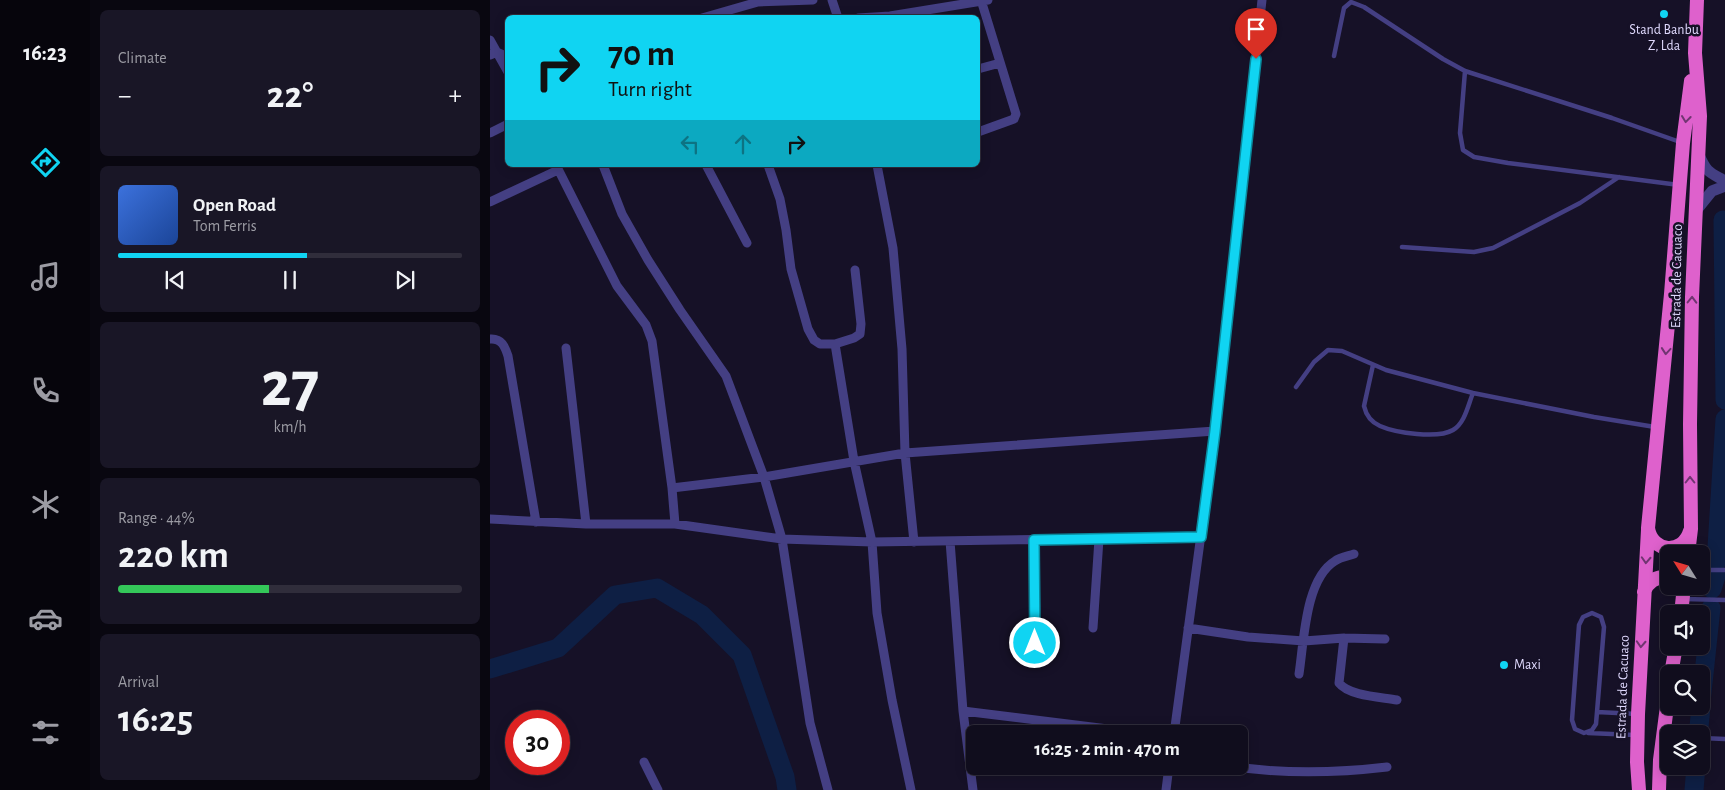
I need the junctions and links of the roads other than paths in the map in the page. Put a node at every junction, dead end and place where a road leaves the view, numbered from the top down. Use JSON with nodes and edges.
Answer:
{"nodes":[{"id":1,"x":813,"y":0,"type":"edge"},
{"id":2,"x":832,"y":0,"type":"edge"},
{"id":3,"x":983,"y":0,"type":"edge"},
{"id":4,"x":1262,"y":0,"type":"edge"},
{"id":5,"x":1697,"y":0,"type":"edge"},
{"id":6,"x":757,"y":1,"type":"edge"},
{"id":7,"x":718,"y":15,"type":"edge"},
{"id":8,"x":837,"y":15,"type":"edge"},
{"id":9,"x":896,"y":15,"type":"edge"},
{"id":10,"x":490,"y":40,"type":"edge"},
{"id":11,"x":1695,"y":53,"type":"junction"},
{"id":12,"x":494,"y":54,"type":"edge"},
{"id":13,"x":1334,"y":56,"type":"dead end"},
{"id":14,"x":1000,"y":63,"type":"junction"},
{"id":15,"x":505,"y":68,"type":"edge"},
{"id":16,"x":980,"y":68,"type":"edge"},
{"id":17,"x":1465,"y":71,"type":"junction"},
{"id":18,"x":505,"y":126,"type":"edge"},
{"id":19,"x":980,"y":131,"type":"edge"},
{"id":20,"x":490,"y":133,"type":"edge"},
{"id":21,"x":1683,"y":143,"type":"junction"},
{"id":22,"x":1698,"y":154,"type":"junction"},
{"id":23,"x":557,"y":167,"type":"edge"},
{"id":24,"x":603,"y":167,"type":"edge"},
{"id":25,"x":707,"y":167,"type":"edge"},
{"id":26,"x":769,"y":167,"type":"edge"},
{"id":27,"x":877,"y":167,"type":"edge"},
{"id":28,"x":1618,"y":177,"type":"junction"},
{"id":29,"x":1725,"y":181,"type":"edge"},
{"id":30,"x":1680,"y":186,"type":"junction"},
{"id":31,"x":1725,"y":186,"type":"edge"},
{"id":32,"x":490,"y":202,"type":"edge"},
{"id":33,"x":1695,"y":212,"type":"junction"},
{"id":34,"x":747,"y":243,"type":"dead end"},
{"id":35,"x":1402,"y":247,"type":"dead end"},
{"id":36,"x":855,"y":270,"type":"dead end"},
{"id":37,"x":490,"y":338,"type":"edge"},
{"id":38,"x":836,"y":344,"type":"junction"},
{"id":39,"x":566,"y":348,"type":"dead end"},
{"id":40,"x":1373,"y":365,"type":"junction"},
{"id":41,"x":1296,"y":387,"type":"dead end"},
{"id":42,"x":1473,"y":393,"type":"junction"},
{"id":43,"x":1658,"y":427,"type":"junction"},
{"id":44,"x":1215,"y":431,"type":"junction"},
{"id":45,"x":905,"y":453,"type":"junction"},
{"id":46,"x":854,"y":461,"type":"junction"},
{"id":47,"x":764,"y":477,"type":"junction"},
{"id":48,"x":672,"y":488,"type":"junction"},
{"id":49,"x":490,"y":519,"type":"edge"},
{"id":50,"x":536,"y":522,"type":"junction"},
{"id":51,"x":586,"y":524,"type":"junction"},
{"id":52,"x":675,"y":524,"type":"junction"},
{"id":53,"x":1648,"y":524,"type":"junction"},
{"id":54,"x":1691,"y":529,"type":"junction"},
{"id":55,"x":1201,"y":537,"type":"junction"},
{"id":56,"x":782,"y":539,"type":"junction"},
{"id":57,"x":1099,"y":539,"type":"junction"},
{"id":58,"x":1034,"y":540,"type":"junction"},
{"id":59,"x":950,"y":541,"type":"junction"},
{"id":60,"x":872,"y":542,"type":"junction"},
{"id":61,"x":914,"y":542,"type":"junction"},
{"id":62,"x":1689,"y":545,"type":"edge"},
{"id":63,"x":1354,"y":554,"type":"dead end"},
{"id":64,"x":1710,"y":570,"type":"edge"},
{"id":65,"x":1724,"y":570,"type":"edge"},
{"id":66,"x":1660,"y":577,"type":"edge"},
{"id":67,"x":1644,"y":595,"type":"junction"},
{"id":68,"x":1691,"y":595,"type":"edge"},
{"id":69,"x":1725,"y":600,"type":"edge"},
{"id":70,"x":1093,"y":628,"type":"dead end"},
{"id":71,"x":1188,"y":628,"type":"junction"},
{"id":72,"x":1344,"y":638,"type":"junction"},
{"id":73,"x":1385,"y":639,"type":"dead end"},
{"id":74,"x":1304,"y":641,"type":"junction"},
{"id":75,"x":1035,"y":643,"type":"dead end"},
{"id":76,"x":1299,"y":674,"type":"dead end"},
{"id":77,"x":1397,"y":700,"type":"dead end"},
{"id":78,"x":963,"y":711,"type":"junction"},
{"id":79,"x":1597,"y":712,"type":"junction"},
{"id":80,"x":1638,"y":714,"type":"junction"},
{"id":81,"x":1666,"y":715,"type":"edge"},
{"id":82,"x":1666,"y":718,"type":"junction"},
{"id":83,"x":1076,"y":725,"type":"edge"},
{"id":84,"x":1175,"y":725,"type":"edge"},
{"id":85,"x":1666,"y":725,"type":"edge"},
{"id":86,"x":1669,"y":725,"type":"edge"},
{"id":87,"x":1584,"y":733,"type":"junction"},
{"id":88,"x":1638,"y":735,"type":"junction"},
{"id":89,"x":1710,"y":739,"type":"edge"},
{"id":90,"x":1725,"y":740,"type":"edge"},
{"id":91,"x":644,"y":762,"type":"dead end"},
{"id":92,"x":1387,"y":768,"type":"dead end"},
{"id":93,"x":1248,"y":769,"type":"edge"},
{"id":94,"x":1168,"y":775,"type":"edge"},
{"id":95,"x":1661,"y":775,"type":"edge"},
{"id":96,"x":658,"y":790,"type":"edge"},
{"id":97,"x":828,"y":790,"type":"edge"},
{"id":98,"x":910,"y":790,"type":"edge"},
{"id":99,"x":973,"y":790,"type":"edge"},
{"id":100,"x":1166,"y":790,"type":"edge"},
{"id":101,"x":1639,"y":790,"type":"edge"},
{"id":102,"x":1659,"y":790,"type":"edge"}],
"edges":[{"from":1,"to":6,"type":"street"},
{"from":2,"to":8,"type":"street"},
{"from":3,"to":9,"type":"street"},
{"from":3,"to":14,"type":"street"},
{"from":4,"to":44,"type":"street"},
{"from":5,"to":11,"type":"highway","name":"Estrada de Cacuaco"},
{"from":6,"to":7,"type":"street"},
{"from":10,"to":12,"type":"street"},
{"from":11,"to":21,"type":"highway","name":"Estrada de Cacuaco","one_way":true},
{"from":11,"to":22,"type":"highway","name":"Estrada de Cacuaco"},
{"from":12,"to":15,"type":"street"},
{"from":13,"to":17,"type":"lane"},
{"from":14,"to":16,"type":"street"},
{"from":14,"to":19,"type":"street"},
{"from":17,"to":21,"type":"lane"},
{"from":17,"to":28,"type":"lane"},
{"from":18,"to":20,"type":"street"},
{"from":21,"to":30,"type":"highway","name":"Estrada de Cacuaco"},
{"from":22,"to":29,"type":"street"},
{"from":22,"to":33,"type":"highway","name":"Estrada de Cacuaco"},
{"from":23,"to":32,"type":"street"},
{"from":23,"to":48,"type":"street"},
{"from":24,"to":47,"type":"street"},
{"from":25,"to":34,"type":"street"},
{"from":26,"to":38,"type":"street"},
{"from":27,"to":45,"type":"street"},
{"from":28,"to":30,"type":"lane"},
{"from":28,"to":35,"type":"lane"},
{"from":30,"to":43,"type":"highway","name":"Estrada de Cacuaco","one_way":true},
{"from":31,"to":33,"type":"street"},
{"from":54,"to":33,"type":"highway","name":"Estrada de Cacuaco","one_way":true},
{"from":36,"to":38,"type":"street"},
{"from":37,"to":50,"type":"street"},
{"from":38,"to":46,"type":"street"},
{"from":39,"to":51,"type":"street"},
{"from":40,"to":41,"type":"lane"},
{"from":40,"to":42,"type":"lane"},
{"from":40,"to":42,"type":"lane"},
{"from":42,"to":43,"type":"lane"},
{"from":43,"to":53,"type":"highway","name":"Estrada de Cacuaco"},
{"from":44,"to":45,"type":"street"},
{"from":44,"to":55,"type":"street"},
{"from":45,"to":46,"type":"street"},
{"from":45,"to":61,"type":"street"},
{"from":46,"to":47,"type":"street"},
{"from":46,"to":60,"type":"street"},
{"from":47,"to":48,"type":"street"},
{"from":47,"to":56,"type":"street"},
{"from":48,"to":52,"type":"street"},
{"from":49,"to":50,"type":"street"},
{"from":50,"to":51,"type":"street"},
{"from":51,"to":52,"type":"street"},
{"from":52,"to":56,"type":"street"},
{"from":53,"to":54,"type":"highway"},
{"from":53,"to":67,"type":"highway","name":"Estrada de Cacuaco","one_way":true},
{"from":54,"to":62,"type":"highway","name":"Estrada de Cacuaco"},
{"from":55,"to":57,"type":"street"},
{"from":55,"to":71,"type":"street"},
{"from":56,"to":60,"type":"street"},
{"from":56,"to":97,"type":"street"},
{"from":57,"to":58,"type":"street"},
{"from":57,"to":70,"type":"street"},
{"from":58,"to":59,"type":"street"},
{"from":58,"to":75,"type":"street"},
{"from":59,"to":61,"type":"street"},
{"from":59,"to":78,"type":"street"},
{"from":60,"to":61,"type":"street"},
{"from":60,"to":98,"type":"street"},
{"from":63,"to":74,"type":"street"},
{"from":64,"to":65,"type":"lane"},
{"from":66,"to":67,"type":"highway"},
{"from":67,"to":80,"type":"highway","name":"Estrada de Cacuaco","one_way":true},
{"from":68,"to":69,"type":"lane"},
{"from":71,"to":74,"type":"street"},
{"from":71,"to":84,"type":"street"},
{"from":72,"to":73,"type":"street"},
{"from":72,"to":74,"type":"street"},
{"from":72,"to":77,"type":"street"},
{"from":74,"to":76,"type":"street"},
{"from":78,"to":83,"type":"street"},
{"from":78,"to":99,"type":"street"},
{"from":79,"to":80,"type":"lane"},
{"from":79,"to":87,"type":"lane"},
{"from":79,"to":87,"type":"lane"},
{"from":80,"to":88,"type":"highway","name":"Estrada de Cacuaco"},
{"from":81,"to":82,"type":"highway"},
{"from":82,"to":85,"type":"highway"},
{"from":82,"to":86,"type":"lane"},
{"from":87,"to":88,"type":"lane"},
{"from":88,"to":101,"type":"highway","name":"Estrada de Cacuaco"},
{"from":89,"to":90,"type":"lane"},
{"from":91,"to":96,"type":"street"},
{"from":92,"to":93,"type":"street"},
{"from":94,"to":100,"type":"street"},
{"from":95,"to":102,"type":"highway"}]}
